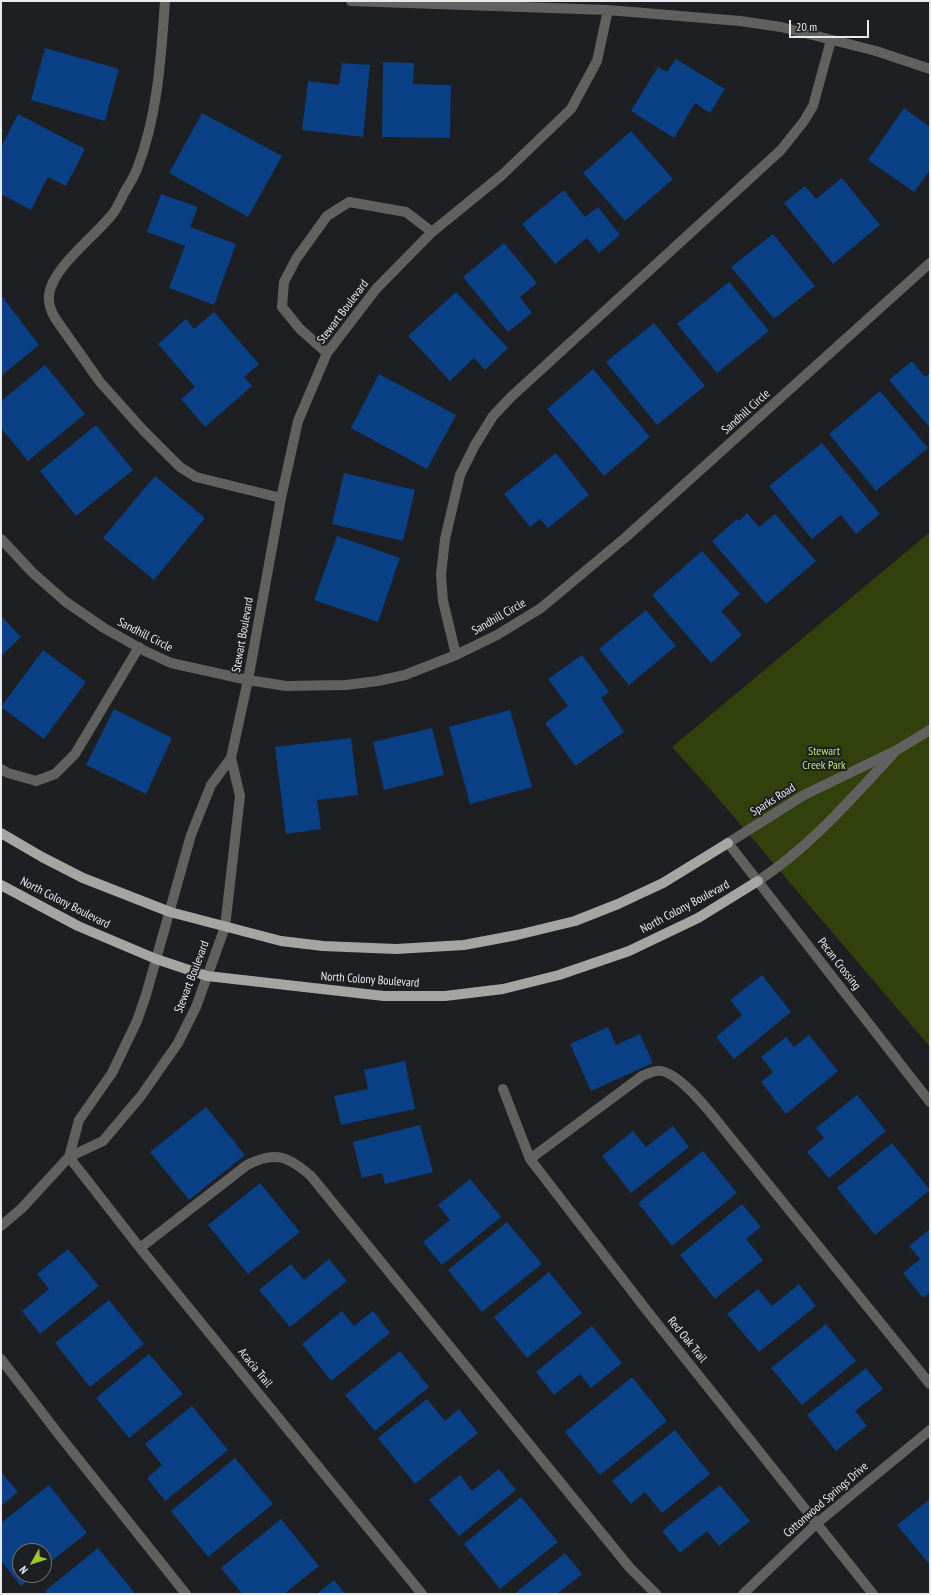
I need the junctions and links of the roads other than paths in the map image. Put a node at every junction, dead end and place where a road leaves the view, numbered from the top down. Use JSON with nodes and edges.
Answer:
{"nodes":[{"id":1,"x":165,"y":1,"type":"edge"},
{"id":2,"x":351,"y":1,"type":"edge"},
{"id":3,"x":608,"y":10,"type":"junction"},
{"id":4,"x":831,"y":40,"type":"junction"},
{"id":5,"x":930,"y":69,"type":"edge"},
{"id":6,"x":432,"y":232,"type":"junction"},
{"id":7,"x":930,"y":263,"type":"edge"},
{"id":8,"x":327,"y":353,"type":"junction"},
{"id":9,"x":281,"y":498,"type":"junction"},
{"id":10,"x":1,"y":540,"type":"edge"},
{"id":11,"x":139,"y":647,"type":"junction"},
{"id":12,"x":456,"y":655,"type":"junction"},
{"id":13,"x":248,"y":680,"type":"junction"},
{"id":14,"x":930,"y":730,"type":"edge"},
{"id":15,"x":897,"y":750,"type":"junction"},
{"id":16,"x":231,"y":758,"type":"junction"},
{"id":17,"x":1,"y":769,"type":"edge"},
{"id":18,"x":1,"y":833,"type":"edge"},
{"id":19,"x":728,"y":843,"type":"junction"},
{"id":20,"x":758,"y":881,"type":"junction"},
{"id":21,"x":1,"y":885,"type":"edge"},
{"id":22,"x":170,"y":912,"type":"junction"},
{"id":23,"x":226,"y":927,"type":"junction"},
{"id":24,"x":156,"y":959,"type":"junction"},
{"id":25,"x":207,"y":976,"type":"junction"},
{"id":26,"x":503,"y":1089,"type":"dead end"},
{"id":27,"x":930,"y":1102,"type":"edge"},
{"id":28,"x":69,"y":1157,"type":"junction"},
{"id":29,"x":530,"y":1159,"type":"junction"},
{"id":30,"x":1,"y":1226,"type":"edge"},
{"id":31,"x":140,"y":1248,"type":"junction"},
{"id":32,"x":1,"y":1359,"type":"edge"},
{"id":33,"x":930,"y":1384,"type":"edge"},
{"id":34,"x":930,"y":1430,"type":"edge"},
{"id":35,"x":816,"y":1524,"type":"junction"},
{"id":36,"x":186,"y":1594,"type":"edge"},
{"id":37,"x":422,"y":1594,"type":"edge"},
{"id":38,"x":656,"y":1594,"type":"edge"},
{"id":39,"x":743,"y":1594,"type":"edge"},
{"id":40,"x":873,"y":1594,"type":"edge"}],
"edges":[{"from":1,"to":9,"type":"street"},
{"from":2,"to":3,"type":"street"},
{"from":3,"to":4,"type":"street"},
{"from":3,"to":6,"type":"street","name":"Stewart Boulevard"},
{"from":4,"to":5,"type":"street"},
{"from":4,"to":12,"type":"street"},
{"from":6,"to":8,"type":"street","name":"Stewart Boulevard"},
{"from":6,"to":8,"type":"street"},
{"from":7,"to":12,"type":"street","name":"Sandhill Circle"},
{"from":8,"to":9,"type":"street","name":"Stewart Boulevard"},
{"from":9,"to":13,"type":"street","name":"Stewart Boulevard"},
{"from":10,"to":11,"type":"street","name":"Sandhill Circle"},
{"from":11,"to":13,"type":"street","name":"Sandhill Circle"},
{"from":11,"to":17,"type":"street"},
{"from":12,"to":13,"type":"street","name":"Sandhill Circle"},
{"from":13,"to":16,"type":"street","name":"Stewart Boulevard"},
{"from":14,"to":15,"type":"street","name":"Sparks Road"},
{"from":15,"to":19,"type":"street","name":"Sparks Road"},
{"from":15,"to":20,"type":"street","name":"Sparks Road"},
{"from":16,"to":22,"type":"street","name":"Stewart Boulevard"},
{"from":16,"to":23,"type":"street","name":"Stewart Boulevard"},
{"from":18,"to":22,"type":"main road"},
{"from":19,"to":20,"type":"street","name":"Pecan Crossing"},
{"from":19,"to":23,"type":"main road"},
{"from":20,"to":25,"type":"main road","name":"North Colony Boulevard"},
{"from":20,"to":27,"type":"street","name":"Pecan Crossing"},
{"from":21,"to":24,"type":"main road","name":"North Colony Boulevard"},
{"from":22,"to":23,"type":"main road"},
{"from":22,"to":24,"type":"street","name":"Stewart Boulevard"},
{"from":23,"to":25,"type":"street","name":"Stewart Boulevard"},
{"from":24,"to":25,"type":"main road","name":"North Colony Boulevard"},
{"from":24,"to":28,"type":"street","name":"Stewart Boulevard"},
{"from":25,"to":28,"type":"street","name":"Stewart Boulevard"},
{"from":26,"to":29,"type":"street","name":"Red Oak Trail"},
{"from":28,"to":30,"type":"street","name":"Stewart Boulevard"},
{"from":28,"to":31,"type":"street","name":"Acacia Trail"},
{"from":29,"to":33,"type":"street"},
{"from":29,"to":35,"type":"street","name":"Red Oak Trail"},
{"from":31,"to":37,"type":"street","name":"Acacia Trail"},
{"from":31,"to":38,"type":"street"},
{"from":32,"to":36,"type":"street"},
{"from":34,"to":35,"type":"street","name":"Cottonwood Springs Drive"},
{"from":35,"to":39,"type":"street","name":"Cottonwood Springs Drive"},
{"from":35,"to":40,"type":"street","name":"Red Oak Trail"}]}
